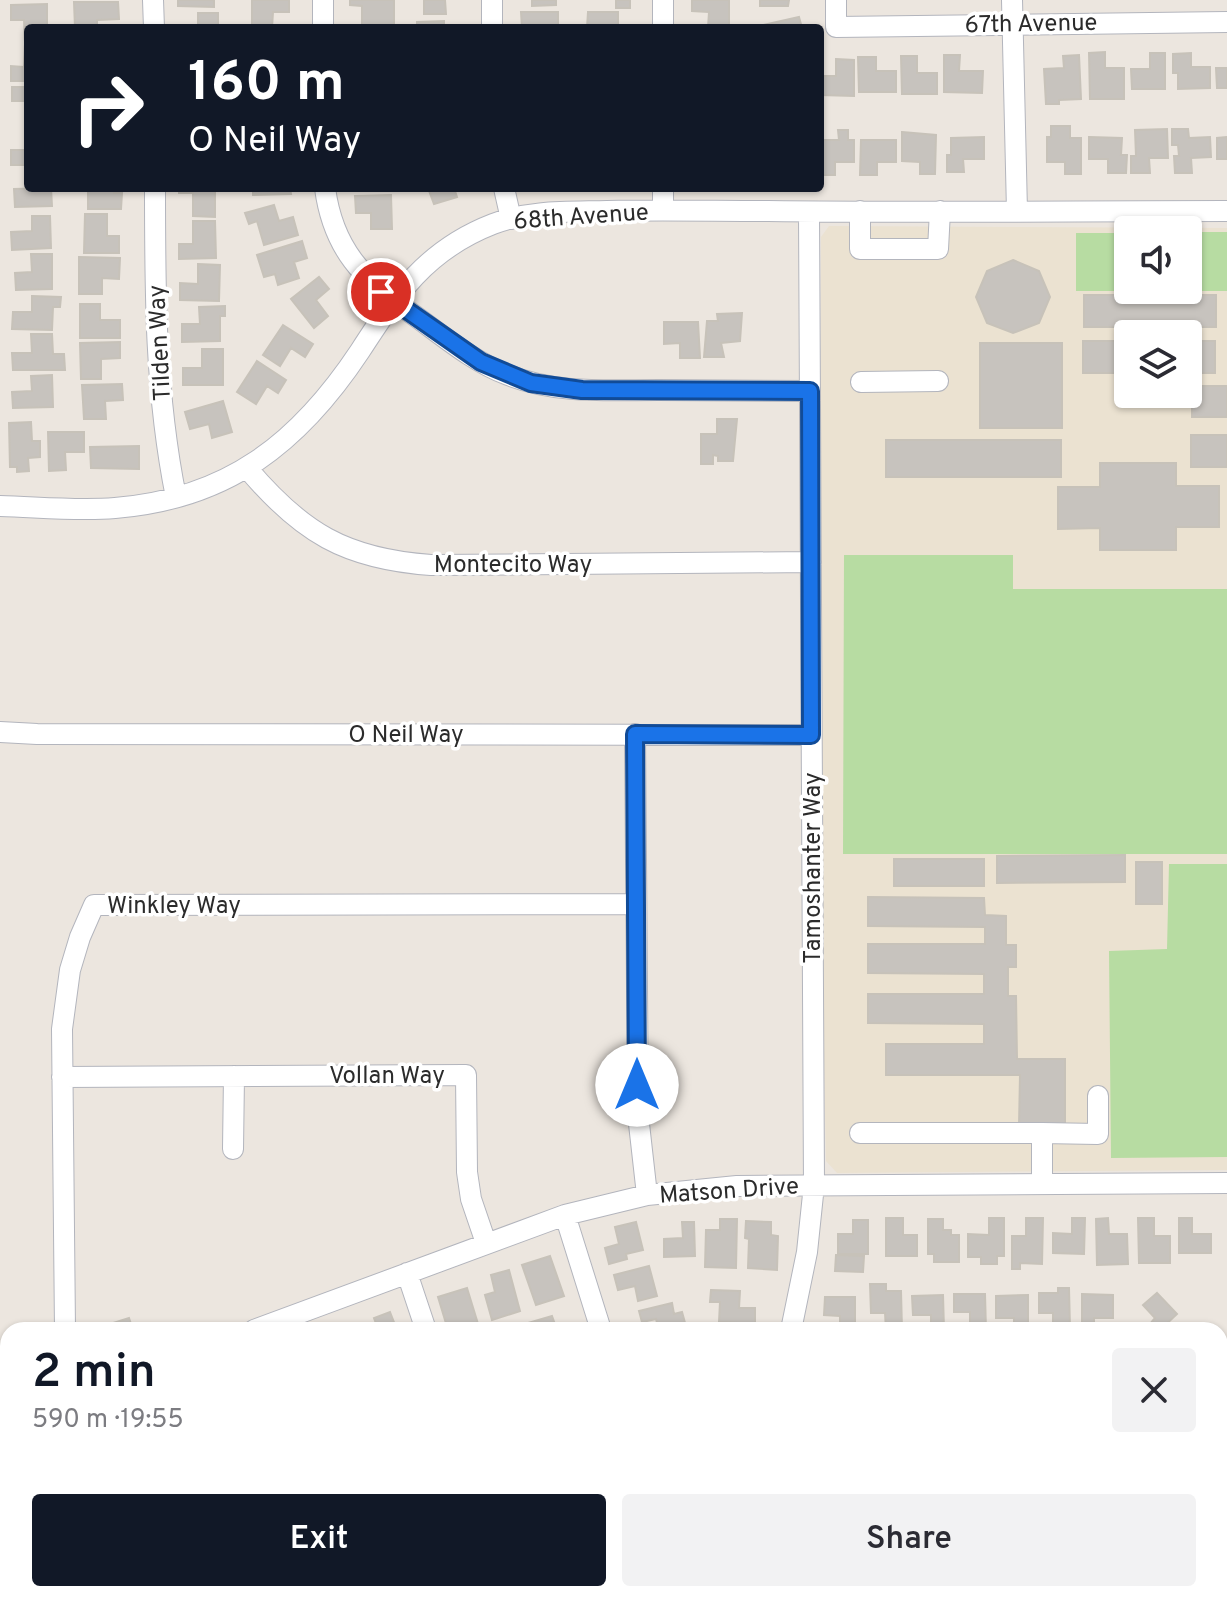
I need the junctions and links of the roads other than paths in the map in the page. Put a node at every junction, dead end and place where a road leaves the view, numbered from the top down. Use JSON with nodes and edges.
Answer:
{"nodes":[{"id":1,"x":153,"y":0,"type":"edge"},
{"id":2,"x":323,"y":0,"type":"edge"},
{"id":3,"x":492,"y":0,"type":"edge"},
{"id":4,"x":663,"y":0,"type":"edge"},
{"id":5,"x":836,"y":0,"type":"edge"},
{"id":6,"x":1012,"y":0,"type":"edge"},
{"id":7,"x":1227,"y":22,"type":"edge"},
{"id":8,"x":1012,"y":23,"type":"junction"},
{"id":9,"x":154,"y":24,"type":"edge"},
{"id":10,"x":323,"y":24,"type":"edge"},
{"id":11,"x":492,"y":24,"type":"edge"},
{"id":12,"x":663,"y":24,"type":"edge"},
{"id":13,"x":155,"y":192,"type":"edge"},
{"id":14,"x":325,"y":192,"type":"edge"},
{"id":15,"x":505,"y":192,"type":"edge"},
{"id":16,"x":663,"y":192,"type":"edge"},
{"id":17,"x":663,"y":210,"type":"junction"},
{"id":18,"x":860,"y":211,"type":"junction"},
{"id":19,"x":940,"y":211,"type":"junction"},
{"id":20,"x":1017,"y":211,"type":"junction"},
{"id":21,"x":1227,"y":211,"type":"edge"},
{"id":22,"x":809,"y":212,"type":"junction"},
{"id":23,"x":511,"y":219,"type":"junction"},
{"id":24,"x":393,"y":300,"type":"junction"},
{"id":25,"x":938,"y":381,"type":"dead end"},
{"id":26,"x":861,"y":382,"type":"dead end"},
{"id":27,"x":810,"y":391,"type":"junction"},
{"id":28,"x":247,"y":468,"type":"junction"},
{"id":29,"x":176,"y":497,"type":"junction"},
{"id":30,"x":0,"y":506,"type":"edge"},
{"id":31,"x":811,"y":562,"type":"junction"},
{"id":32,"x":0,"y":732,"type":"edge"},
{"id":33,"x":635,"y":734,"type":"junction"},
{"id":34,"x":811,"y":735,"type":"junction"},
{"id":35,"x":636,"y":904,"type":"junction"},
{"id":36,"x":234,"y":1076,"type":"junction"},
{"id":37,"x":62,"y":1077,"type":"junction"},
{"id":38,"x":1098,"y":1096,"type":"dead end"},
{"id":39,"x":860,"y":1133,"type":"dead end"},
{"id":40,"x":1042,"y":1133,"type":"junction"},
{"id":41,"x":233,"y":1149,"type":"dead end"},
{"id":42,"x":1227,"y":1183,"type":"edge"},
{"id":43,"x":1042,"y":1184,"type":"junction"},
{"id":44,"x":814,"y":1185,"type":"junction"},
{"id":45,"x":647,"y":1195,"type":"junction"},
{"id":46,"x":565,"y":1215,"type":"junction"},
{"id":47,"x":486,"y":1243,"type":"junction"},
{"id":48,"x":407,"y":1273,"type":"junction"},
{"id":49,"x":65,"y":1322,"type":"edge"},
{"id":50,"x":275,"y":1322,"type":"edge"},
{"id":51,"x":423,"y":1322,"type":"edge"},
{"id":52,"x":598,"y":1322,"type":"edge"},
{"id":53,"x":793,"y":1322,"type":"edge"}],
"edges":[{"from":1,"to":9,"type":"street"},
{"from":2,"to":10,"type":"street"},
{"from":3,"to":11,"type":"street"},
{"from":4,"to":12,"type":"street"},
{"from":5,"to":8,"type":"street","name":"67th Avenue"},
{"from":6,"to":8,"type":"street"},
{"from":7,"to":8,"type":"street","name":"67th Avenue"},
{"from":8,"to":20,"type":"street"},
{"from":13,"to":29,"type":"street","name":"Tilden Way"},
{"from":14,"to":24,"type":"street"},
{"from":15,"to":23,"type":"street"},
{"from":16,"to":17,"type":"street"},
{"from":17,"to":22,"type":"street","name":"68th Avenue"},
{"from":17,"to":23,"type":"street","name":"68th Avenue"},
{"from":18,"to":19,"type":"street","name":"68th Avenue"},
{"from":18,"to":19,"type":"street"},
{"from":18,"to":22,"type":"street","name":"68th Avenue"},
{"from":19,"to":20,"type":"street","name":"68th Avenue"},
{"from":20,"to":21,"type":"street","name":"68th Avenue"},
{"from":22,"to":27,"type":"street","name":"Tamoshanter Way"},
{"from":23,"to":24,"type":"street","name":"68th Avenue"},
{"from":24,"to":27,"type":"street"},
{"from":24,"to":28,"type":"street","name":"68th Avenue"},
{"from":25,"to":26,"type":"street"},
{"from":27,"to":31,"type":"street","name":"Tamoshanter Way"},
{"from":28,"to":29,"type":"street","name":"68th Avenue"},
{"from":28,"to":31,"type":"street","name":"Montecito Way"},
{"from":29,"to":30,"type":"street","name":"68th Avenue"},
{"from":31,"to":34,"type":"street","name":"Tamoshanter Way"},
{"from":32,"to":33,"type":"street","name":"O Neil Way"},
{"from":33,"to":34,"type":"street","name":"O Neil Way"},
{"from":33,"to":35,"type":"street"},
{"from":34,"to":44,"type":"street","name":"Tamoshanter Way"},
{"from":35,"to":37,"type":"street","name":"Winkley Way"},
{"from":35,"to":45,"type":"street"},
{"from":36,"to":37,"type":"street","name":"Vollan Way"},
{"from":36,"to":41,"type":"street"},
{"from":36,"to":47,"type":"street","name":"Vollan Way"},
{"from":37,"to":49,"type":"street","name":"Winkley Way"},
{"from":38,"to":40,"type":"street"},
{"from":39,"to":40,"type":"street"},
{"from":40,"to":43,"type":"street"},
{"from":42,"to":43,"type":"street","name":"Matson Drive"},
{"from":43,"to":44,"type":"street","name":"Matson Drive"},
{"from":44,"to":45,"type":"street","name":"Matson Drive"},
{"from":44,"to":53,"type":"street","name":"Tamoshanter Way"},
{"from":45,"to":46,"type":"street","name":"Matson Drive"},
{"from":46,"to":47,"type":"street","name":"Matson Drive"},
{"from":46,"to":52,"type":"street"},
{"from":47,"to":48,"type":"street","name":"Matson Drive"},
{"from":48,"to":50,"type":"street","name":"Matson Drive"},
{"from":48,"to":51,"type":"street"}]}
